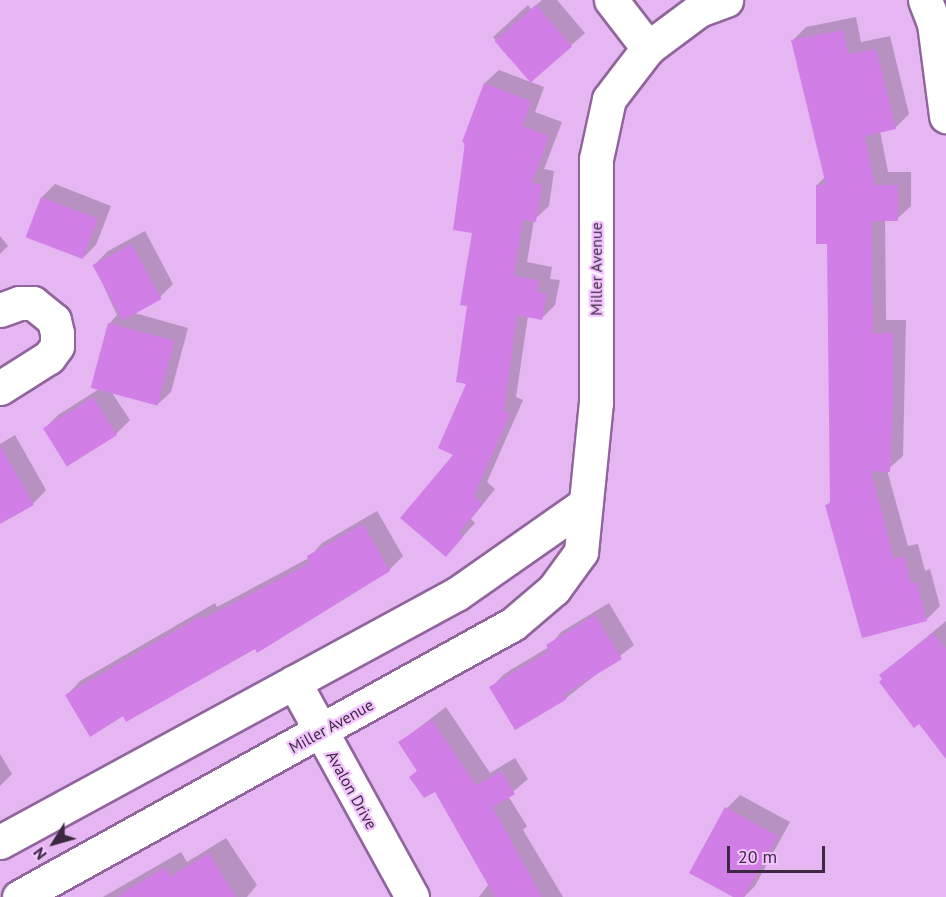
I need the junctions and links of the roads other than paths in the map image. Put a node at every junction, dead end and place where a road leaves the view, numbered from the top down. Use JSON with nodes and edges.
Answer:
{"nodes":[{"id":1,"x":611,"y":0,"type":"edge"},
{"id":2,"x":726,"y":0,"type":"edge"},
{"id":3,"x":925,"y":0,"type":"edge"},
{"id":4,"x":648,"y":48,"type":"junction"},
{"id":5,"x":946,"y":116,"type":"edge"},
{"id":6,"x":0,"y":310,"type":"edge"},
{"id":7,"x":0,"y":388,"type":"edge"},
{"id":8,"x":585,"y":504,"type":"junction"},
{"id":9,"x":294,"y":682,"type":"junction"},
{"id":10,"x":320,"y":732,"type":"junction"},
{"id":11,"x":0,"y":842,"type":"edge"},
{"id":12,"x":19,"y":897,"type":"edge"},
{"id":13,"x":412,"y":897,"type":"edge"}],
"edges":[{"from":1,"to":4,"type":"street"},
{"from":2,"to":4,"type":"street","name":"Miller Avenue"},
{"from":3,"to":5,"type":"street"},
{"from":4,"to":8,"type":"street","name":"Miller Avenue"},
{"from":6,"to":7,"type":"street"},
{"from":8,"to":9,"type":"street"},
{"from":8,"to":10,"type":"street","name":"Miller Avenue"},
{"from":9,"to":10,"type":"street","name":"Avalon Drive"},
{"from":9,"to":11,"type":"street"},
{"from":10,"to":12,"type":"street","name":"Miller Avenue"},
{"from":10,"to":13,"type":"street","name":"Avalon Drive"}]}
